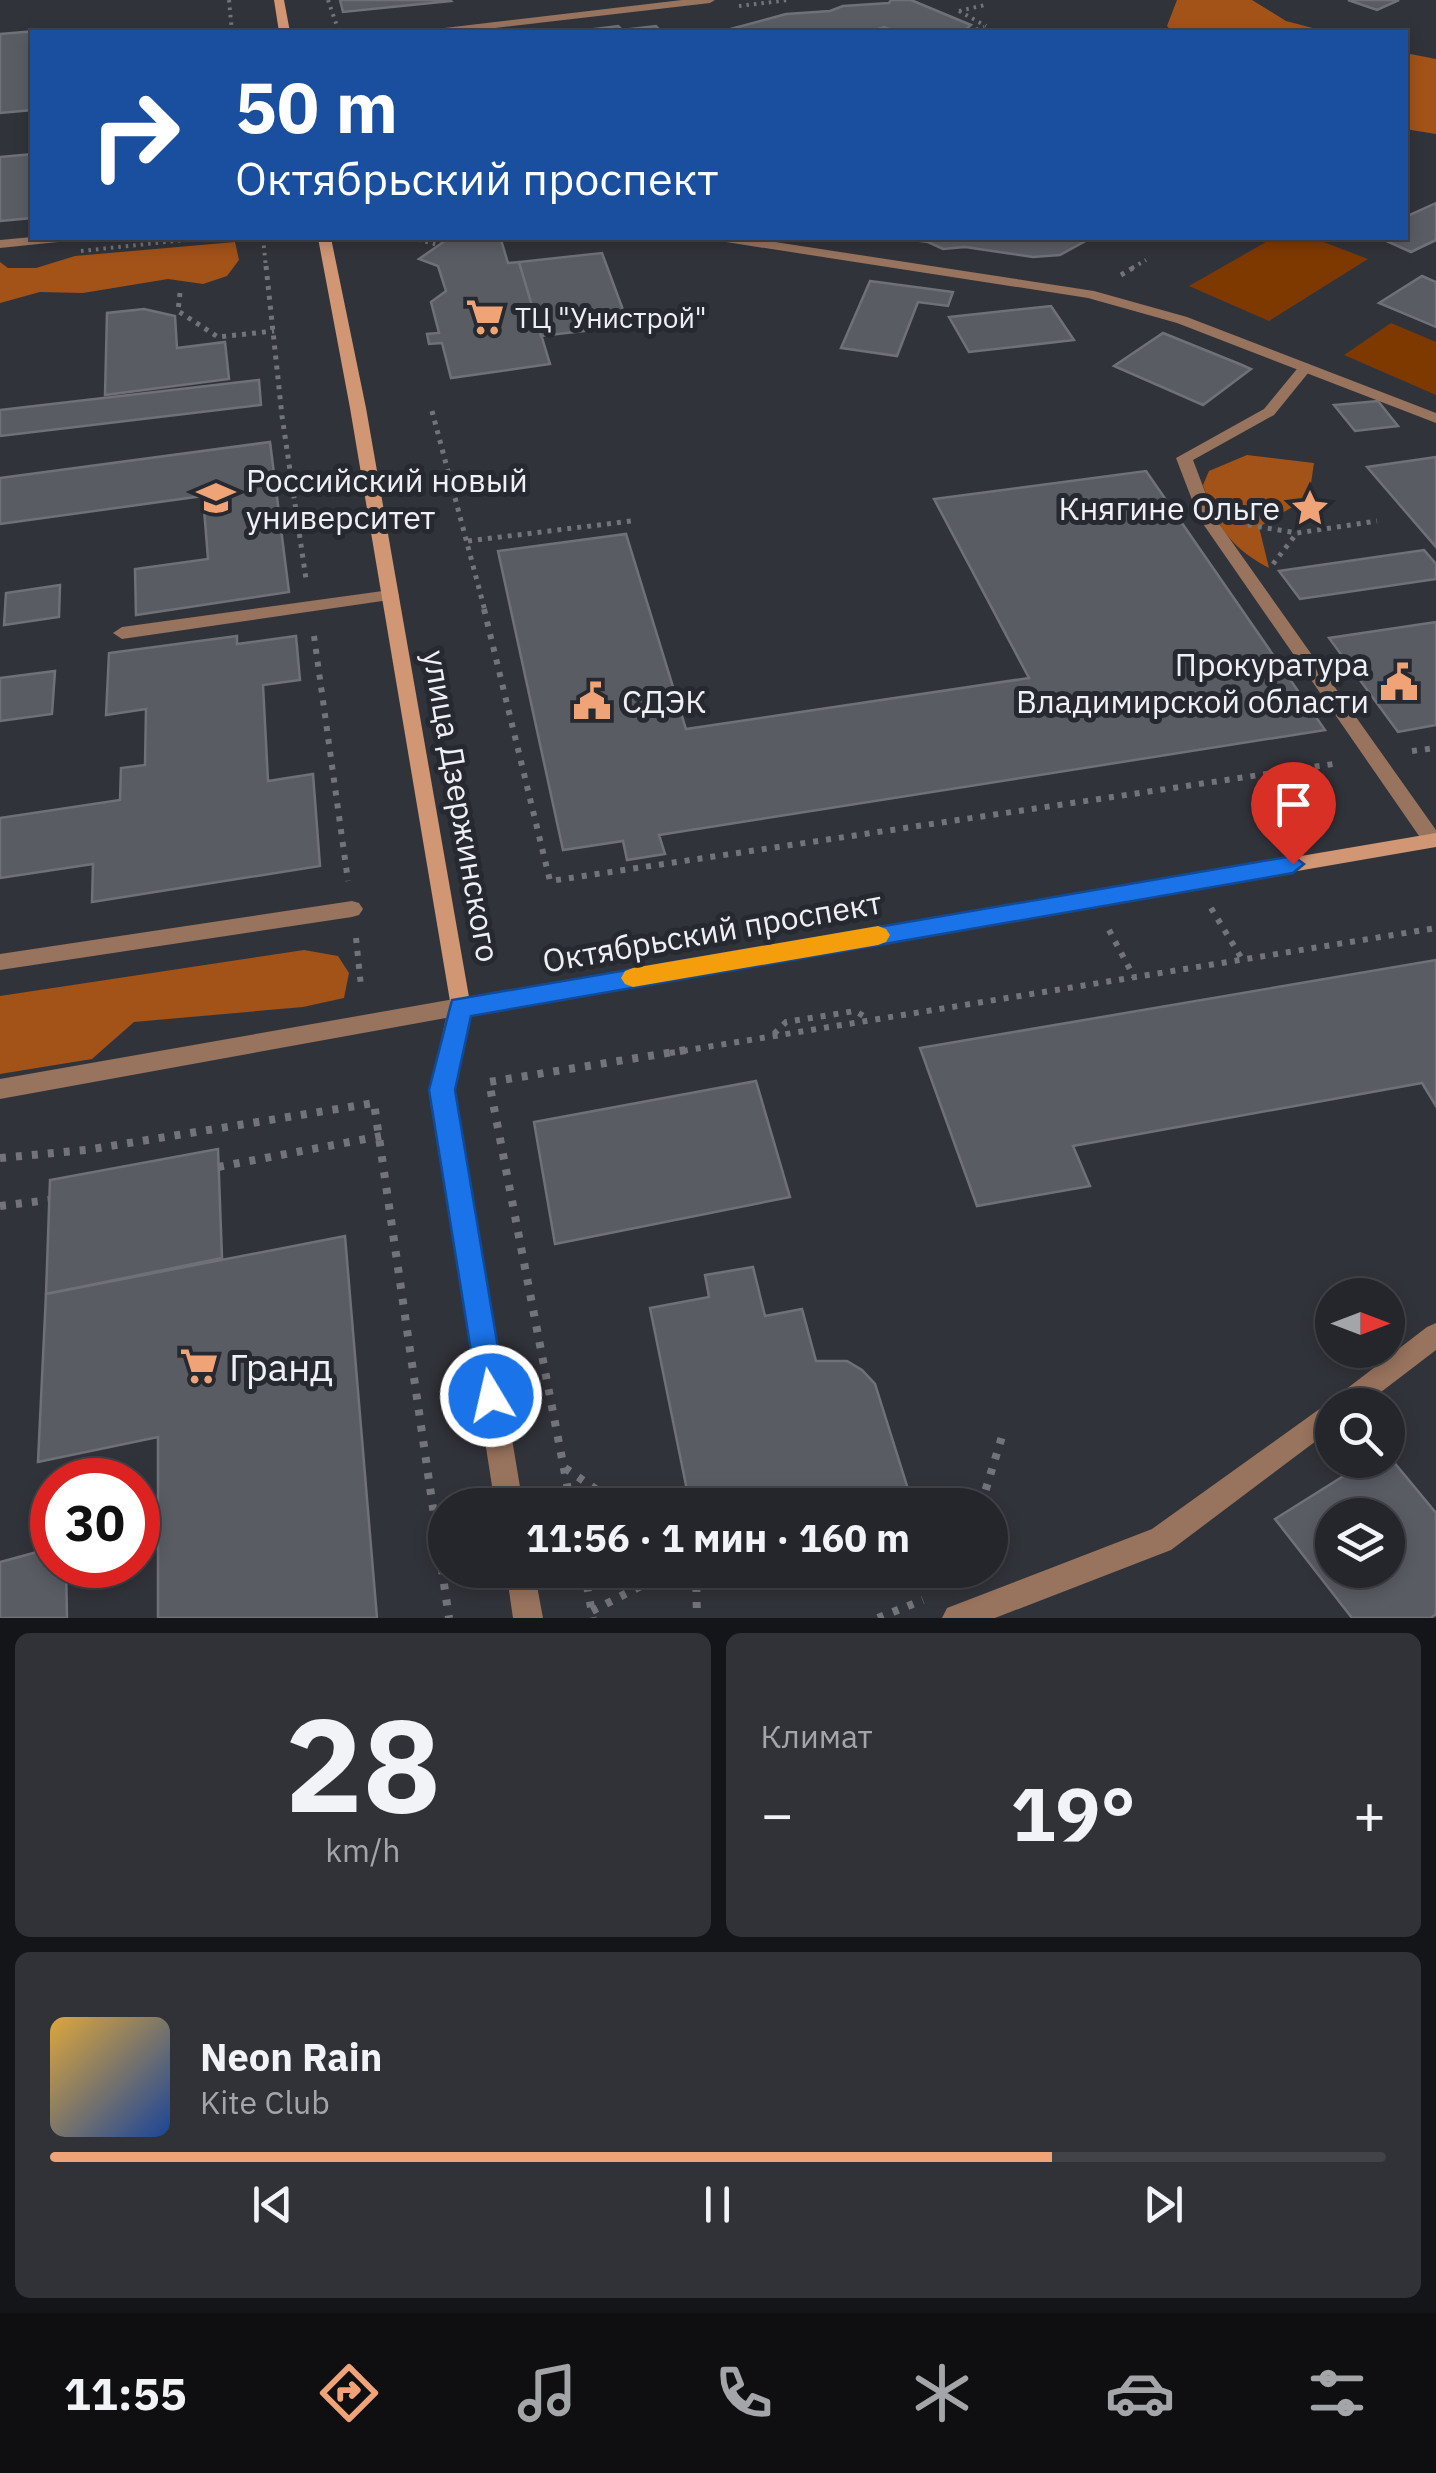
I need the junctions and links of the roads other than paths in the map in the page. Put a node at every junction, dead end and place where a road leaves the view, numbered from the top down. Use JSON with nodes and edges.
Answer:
{"nodes":[{"id":1,"x":279,"y":0,"type":"edge"},
{"id":2,"x":710,"y":0,"type":"edge"},
{"id":3,"x":285,"y":30,"type":"edge"},
{"id":4,"x":453,"y":30,"type":"edge"},
{"id":5,"x":39,"y":240,"type":"edge"},
{"id":6,"x":324,"y":240,"type":"edge"},
{"id":7,"x":739,"y":240,"type":"edge"},
{"id":8,"x":0,"y":244,"type":"edge"},
{"id":9,"x":1306,"y":366,"type":"junction"},
{"id":10,"x":1436,"y":418,"type":"edge"},
{"id":11,"x":390,"y":595,"type":"junction"},
{"id":12,"x":122,"y":632,"type":"dead end"},
{"id":13,"x":1435,"y":842,"type":"edge"},
{"id":14,"x":352,"y":909,"type":"dead end"},
{"id":15,"x":0,"y":962,"type":"edge"},
{"id":16,"x":460,"y":1008,"type":"junction"},
{"id":17,"x":0,"y":1089,"type":"edge"},
{"id":18,"x":1436,"y":1336,"type":"edge"},
{"id":19,"x":1366,"y":1388,"type":"edge"},
{"id":20,"x":1315,"y":1426,"type":"edge"},
{"id":21,"x":506,"y":1488,"type":"edge"},
{"id":22,"x":523,"y":1588,"type":"edge"},
{"id":23,"x":528,"y":1618,"type":"edge"},
{"id":24,"x":958,"y":1618,"type":"edge"}],
"edges":[{"from":1,"to":3,"type":"main road"},
{"from":2,"to":4,"type":"street"},
{"from":5,"to":8,"type":"street"},
{"from":6,"to":11,"type":"main road","name":"улица Дзержинского"},
{"from":7,"to":9,"type":"street"},
{"from":9,"to":10,"type":"street"},
{"from":9,"to":13,"type":"street"},
{"from":11,"to":12,"type":"street"},
{"from":11,"to":16,"type":"main road","name":"улица Дзержинского"},
{"from":13,"to":16,"type":"main road","name":"Октябрьский проспект"},
{"from":14,"to":15,"type":"street"},
{"from":16,"to":17,"type":"street","name":"Октябрьский проспект"},
{"from":16,"to":21,"type":"street","name":"улица Дзержинского"},
{"from":18,"to":19,"type":"street"},
{"from":20,"to":24,"type":"street"},
{"from":22,"to":23,"type":"street"}]}
